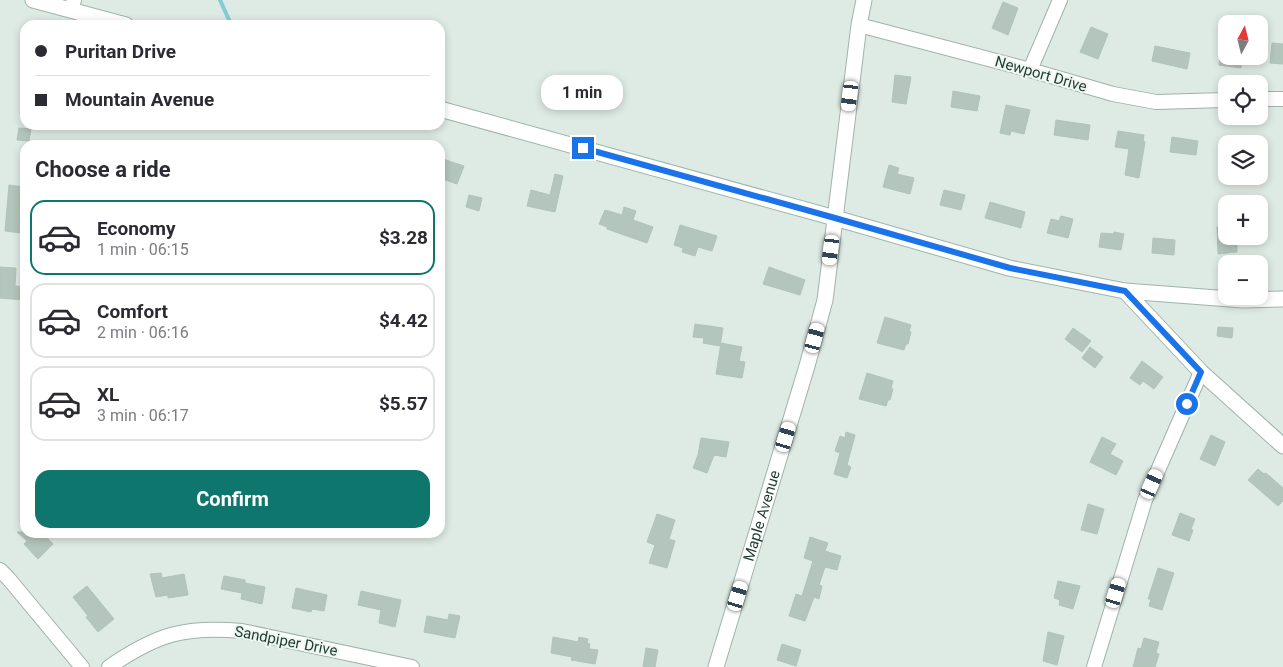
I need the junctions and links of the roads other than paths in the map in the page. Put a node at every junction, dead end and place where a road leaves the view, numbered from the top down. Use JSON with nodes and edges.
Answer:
{"nodes":[{"id":1,"x":33,"y":0,"type":"edge"},
{"id":2,"x":864,"y":0,"type":"edge"},
{"id":3,"x":1060,"y":0,"type":"edge"},
{"id":4,"x":72,"y":5,"type":"edge"},
{"id":5,"x":112,"y":20,"type":"edge"},
{"id":6,"x":859,"y":25,"type":"junction"},
{"id":7,"x":1030,"y":70,"type":"junction"},
{"id":8,"x":1268,"y":99,"type":"edge"},
{"id":9,"x":1283,"y":99,"type":"edge"},
{"id":10,"x":1218,"y":100,"type":"edge"},
{"id":11,"x":445,"y":111,"type":"edge"},
{"id":12,"x":835,"y":218,"type":"junction"},
{"id":13,"x":1125,"y":291,"type":"junction"},
{"id":14,"x":1283,"y":299,"type":"edge"},
{"id":15,"x":1201,"y":372,"type":"junction"},
{"id":16,"x":1283,"y":446,"type":"edge"},
{"id":17,"x":0,"y":570,"type":"edge"},
{"id":18,"x":82,"y":667,"type":"edge"},
{"id":19,"x":109,"y":667,"type":"edge"},
{"id":20,"x":412,"y":667,"type":"edge"},
{"id":21,"x":716,"y":667,"type":"edge"},
{"id":22,"x":1094,"y":667,"type":"edge"}],
"edges":[{"from":1,"to":4,"type":"main road"},
{"from":2,"to":6,"type":"main road","name":"Maple Avenue"},
{"from":3,"to":7,"type":"street"},
{"from":4,"to":5,"type":"main road"},
{"from":6,"to":7,"type":"street","name":"Newport Drive"},
{"from":6,"to":12,"type":"main road","name":"Maple Avenue"},
{"from":7,"to":10,"type":"street","name":"Newport Drive"},
{"from":8,"to":9,"type":"street"},
{"from":11,"to":12,"type":"main road"},
{"from":12,"to":13,"type":"main road"},
{"from":12,"to":21,"type":"main road","name":"Maple Avenue"},
{"from":13,"to":14,"type":"main road"},
{"from":13,"to":15,"type":"main road"},
{"from":15,"to":16,"type":"main road"},
{"from":15,"to":22,"type":"street"},
{"from":17,"to":18,"type":"street"},
{"from":19,"to":20,"type":"street","name":"Sandpiper Drive"}]}
